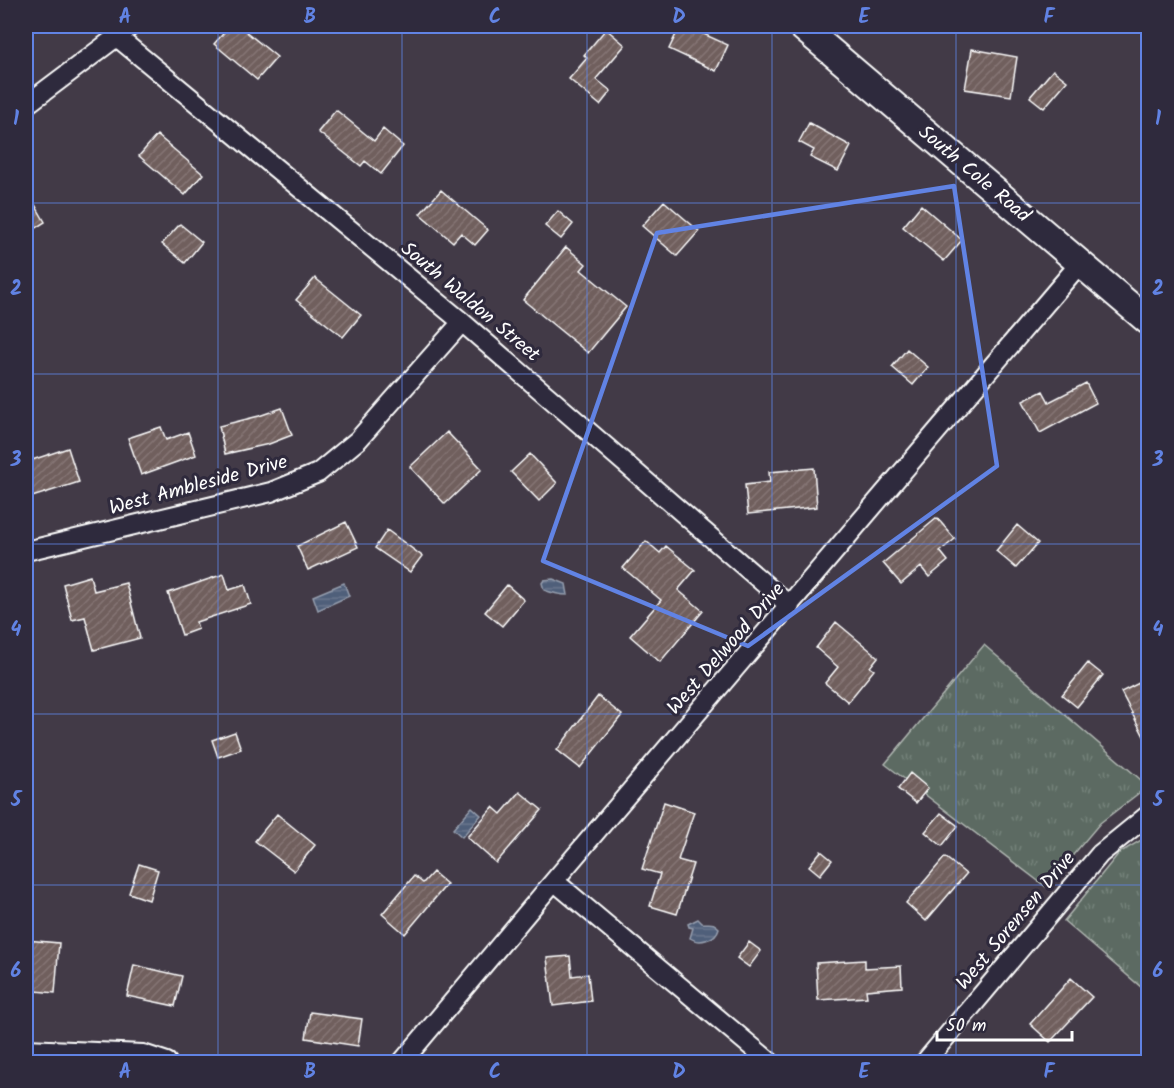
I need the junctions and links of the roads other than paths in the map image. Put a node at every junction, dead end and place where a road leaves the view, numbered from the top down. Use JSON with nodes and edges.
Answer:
{"nodes":[{"id":1,"x":801,"y":26,"type":"edge"},
{"id":2,"x":124,"y":31,"type":"edge"},
{"id":3,"x":26,"y":105,"type":"edge"},
{"id":4,"x":1081,"y":262,"type":"junction"},
{"id":5,"x":1149,"y":321,"type":"edge"},
{"id":6,"x":462,"y":322,"type":"junction"},
{"id":7,"x":26,"y":551,"type":"edge"},
{"id":8,"x":790,"y":606,"type":"junction"},
{"id":9,"x":1149,"y":815,"type":"edge"},
{"id":10,"x":554,"y":881,"type":"junction"},
{"id":11,"x":26,"y":1049,"type":"edge"},
{"id":12,"x":167,"y":1062,"type":"edge"},
{"id":13,"x":402,"y":1062,"type":"edge"},
{"id":14,"x":770,"y":1062,"type":"edge"},
{"id":15,"x":925,"y":1062,"type":"edge"}],
"edges":[{"from":1,"to":4,"type":"main road","name":"South Cole Road"},
{"from":2,"to":3,"type":"street"},
{"from":2,"to":6,"type":"street","name":"South Waldon Street"},
{"from":4,"to":5,"type":"main road","name":"South Cole Road"},
{"from":4,"to":8,"type":"street","name":"West Delwood Drive"},
{"from":6,"to":7,"type":"street","name":"West Ambleside Drive"},
{"from":6,"to":8,"type":"street","name":"South Waldon Street"},
{"from":8,"to":10,"type":"street","name":"West Delwood Drive"},
{"from":9,"to":15,"type":"street","name":"West Sorensen Drive"},
{"from":10,"to":13,"type":"street","name":"West Delwood Drive"},
{"from":10,"to":14,"type":"street"},
{"from":11,"to":12,"type":"street"}]}
